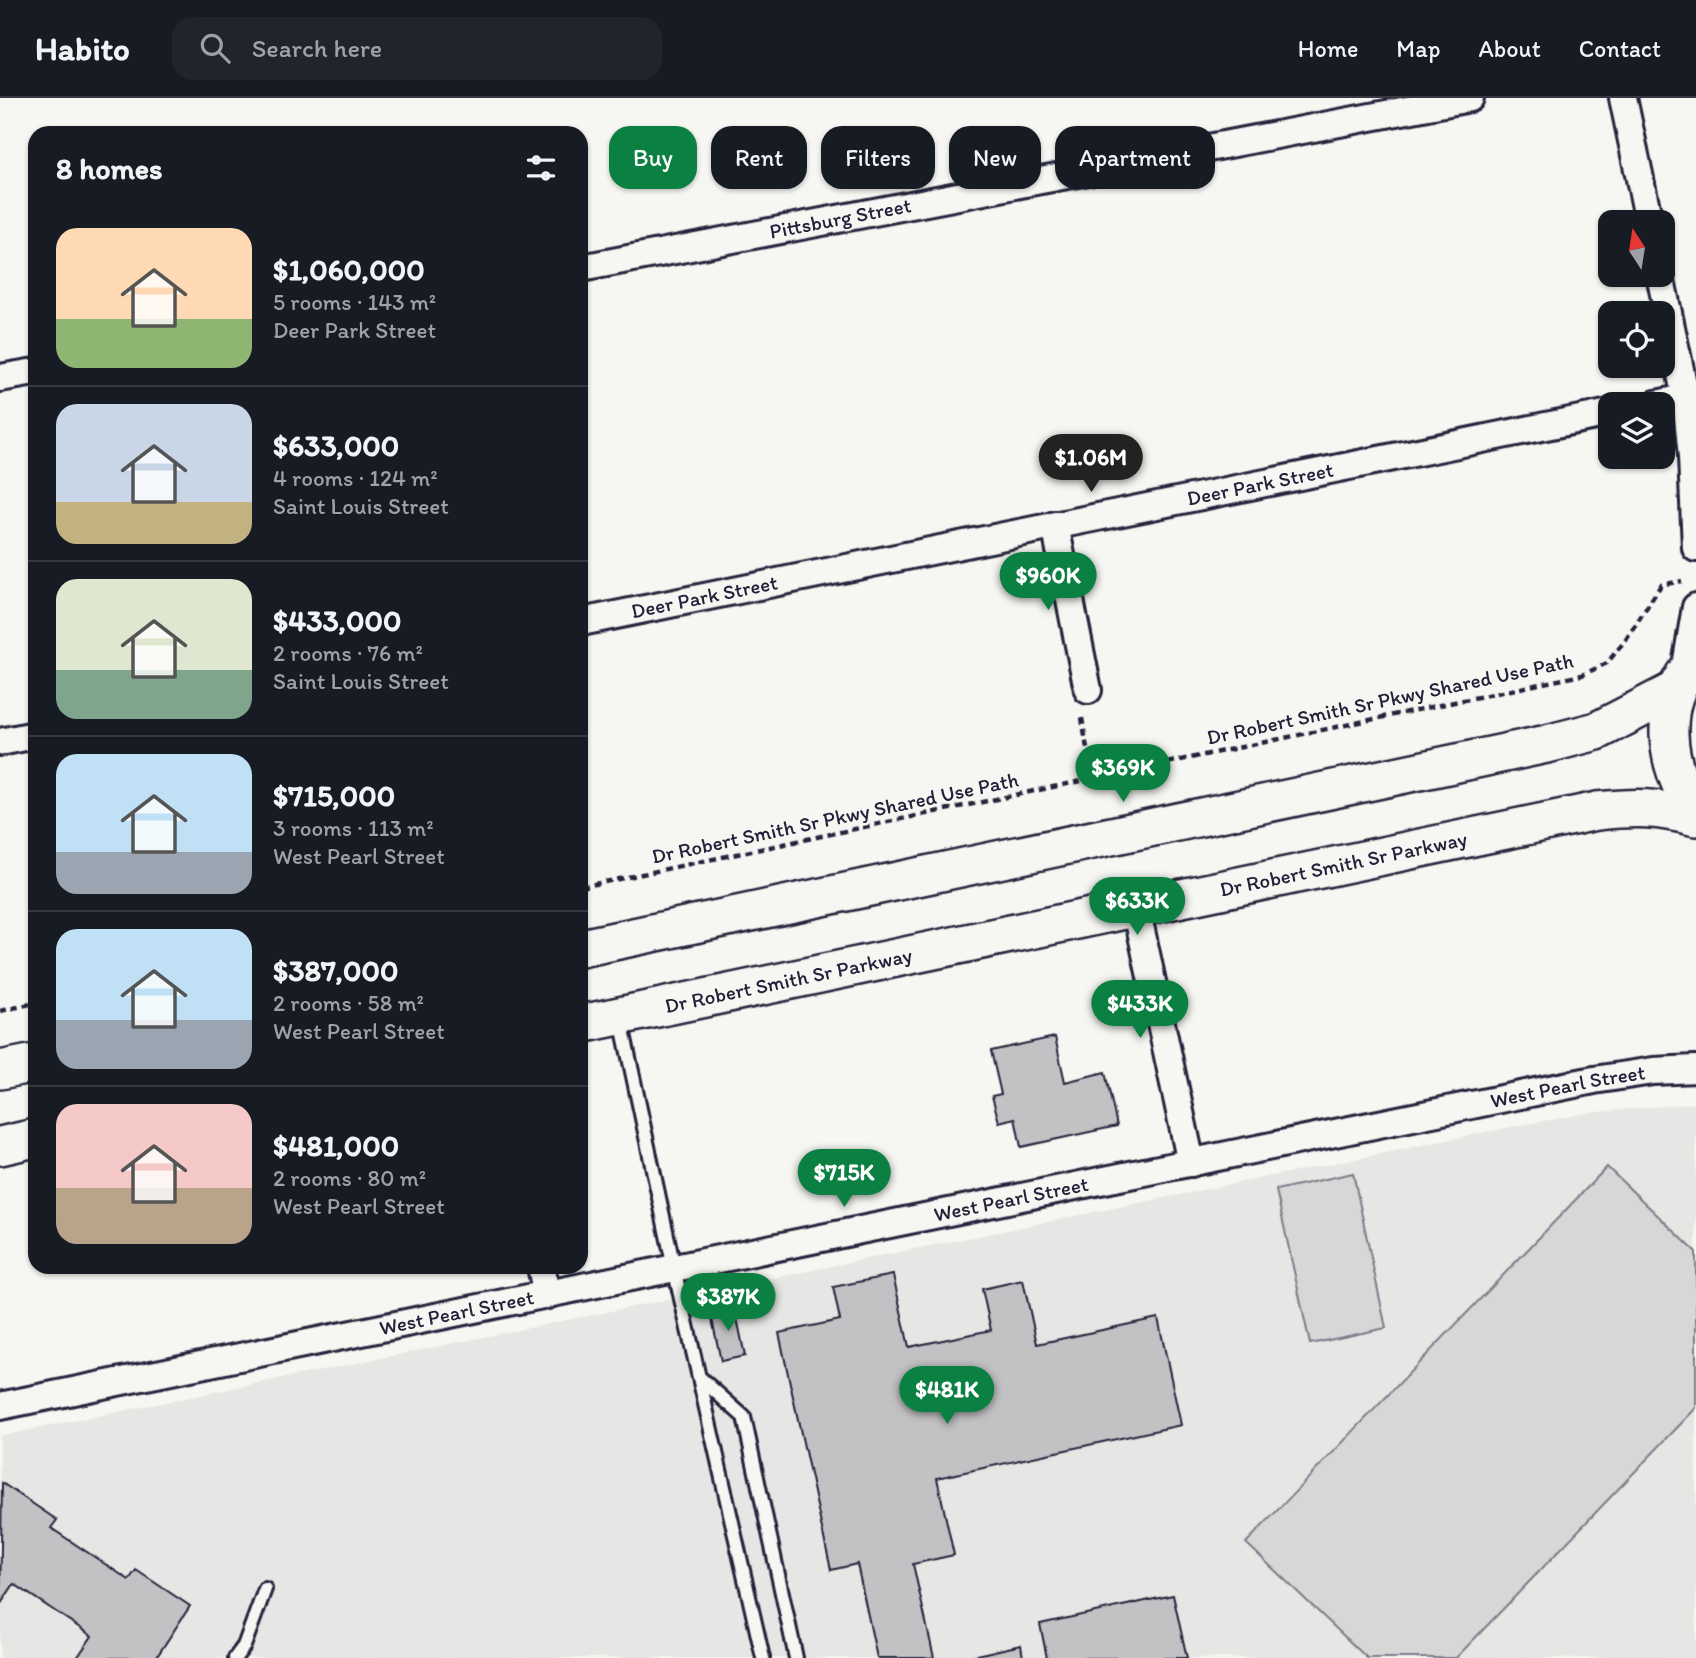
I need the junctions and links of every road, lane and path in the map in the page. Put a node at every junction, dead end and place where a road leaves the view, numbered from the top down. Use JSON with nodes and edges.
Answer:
{"nodes":[{"id":1,"x":1470,"y":98,"type":"edge"},
{"id":2,"x":1623,"y":98,"type":"edge"},
{"id":3,"x":1646,"y":210,"type":"edge"},
{"id":4,"x":588,"y":267,"type":"edge"},
{"id":5,"x":1663,"y":287,"type":"edge"},
{"id":6,"x":28,"y":373,"type":"edge"},
{"id":7,"x":0,"y":379,"type":"edge"},
{"id":8,"x":1691,"y":395,"type":"edge"},
{"id":9,"x":1598,"y":415,"type":"edge"},
{"id":10,"x":1694,"y":463,"type":"edge"},
{"id":11,"x":1055,"y":525,"type":"junction"},
{"id":12,"x":1696,"y":548,"type":"edge"},
{"id":13,"x":1671,"y":582,"type":"dead end"},
{"id":14,"x":1696,"y":607,"type":"edge"},
{"id":15,"x":588,"y":621,"type":"edge"},
{"id":16,"x":1685,"y":674,"type":"edge"},
{"id":17,"x":1088,"y":690,"type":"joint"},
{"id":18,"x":28,"y":736,"type":"edge"},
{"id":19,"x":0,"y":742,"type":"edge"},
{"id":20,"x":1092,"y":779,"type":"junction"},
{"id":21,"x":1696,"y":809,"type":"edge"},
{"id":22,"x":1696,"y":817,"type":"edge"},
{"id":23,"x":588,"y":886,"type":"edge"},
{"id":24,"x":1136,"y":907,"type":"junction"},
{"id":25,"x":588,"y":947,"type":"edge"},
{"id":26,"x":28,"y":1005,"type":"edge"},
{"id":27,"x":0,"y":1011,"type":"edge"},
{"id":28,"x":620,"y":1016,"type":"junction"},
{"id":29,"x":588,"y":1023,"type":"edge"},
{"id":30,"x":28,"y":1064,"type":"edge"},
{"id":31,"x":1696,"y":1069,"type":"edge"},
{"id":32,"x":0,"y":1070,"type":"edge"},
{"id":33,"x":28,"y":1140,"type":"edge"},
{"id":34,"x":0,"y":1146,"type":"edge"},
{"id":35,"x":1191,"y":1163,"type":"junction"},
{"id":36,"x":674,"y":1268,"type":"junction"},
{"id":37,"x":543,"y":1274,"type":"edge"},
{"id":38,"x":547,"y":1294,"type":"junction"},
{"id":39,"x":699,"y":1377,"type":"junction"},
{"id":40,"x":0,"y":1406,"type":"edge"},
{"id":41,"x":265,"y":1590,"type":"dead end"},
{"id":42,"x":235,"y":1658,"type":"edge"},
{"id":43,"x":763,"y":1658,"type":"edge"},
{"id":44,"x":796,"y":1658,"type":"edge"}],
"edges":[{"from":1,"to":4,"type":"street","name":"Pittsburg Street"},
{"from":2,"to":3,"type":"street"},
{"from":5,"to":8,"type":"street"},
{"from":6,"to":7,"type":"street"},
{"from":8,"to":10,"type":"street"},
{"from":9,"to":11,"type":"street","name":"Deer Park Street"},
{"from":10,"to":12,"type":"street"},
{"from":11,"to":15,"type":"street","name":"Deer Park Street"},
{"from":11,"to":17,"type":"street"},
{"from":13,"to":20,"type":"path","name":"Dr Robert Smith Sr Pkwy Shared Use Path"},
{"from":14,"to":16,"type":"street"},
{"from":16,"to":21,"type":"street"},
{"from":16,"to":25,"type":"street"},
{"from":17,"to":20,"type":"path"},
{"from":18,"to":19,"type":"street"},
{"from":20,"to":23,"type":"path","name":"Dr Robert Smith Sr Pkwy Shared Use Path"},
{"from":22,"to":24,"type":"street","name":"Dr Robert Smith Sr Parkway"},
{"from":24,"to":28,"type":"street","name":"Dr Robert Smith Sr Parkway"},
{"from":24,"to":35,"type":"street"},
{"from":26,"to":27,"type":"path"},
{"from":28,"to":29,"type":"street","name":"Dr Robert Smith Sr Parkway"},
{"from":28,"to":36,"type":"lane"},
{"from":30,"to":32,"type":"street"},
{"from":31,"to":35,"type":"street","name":"West Pearl Street"},
{"from":33,"to":34,"type":"street"},
{"from":35,"to":36,"type":"street","name":"West Pearl Street"},
{"from":36,"to":38,"type":"street","name":"West Pearl Street"},
{"from":36,"to":39,"type":"lane"},
{"from":37,"to":38,"type":"street"},
{"from":38,"to":40,"type":"street","name":"West Pearl Street"},
{"from":39,"to":43,"type":"lane"},
{"from":39,"to":44,"type":"lane"},
{"from":41,"to":42,"type":"lane"}]}
